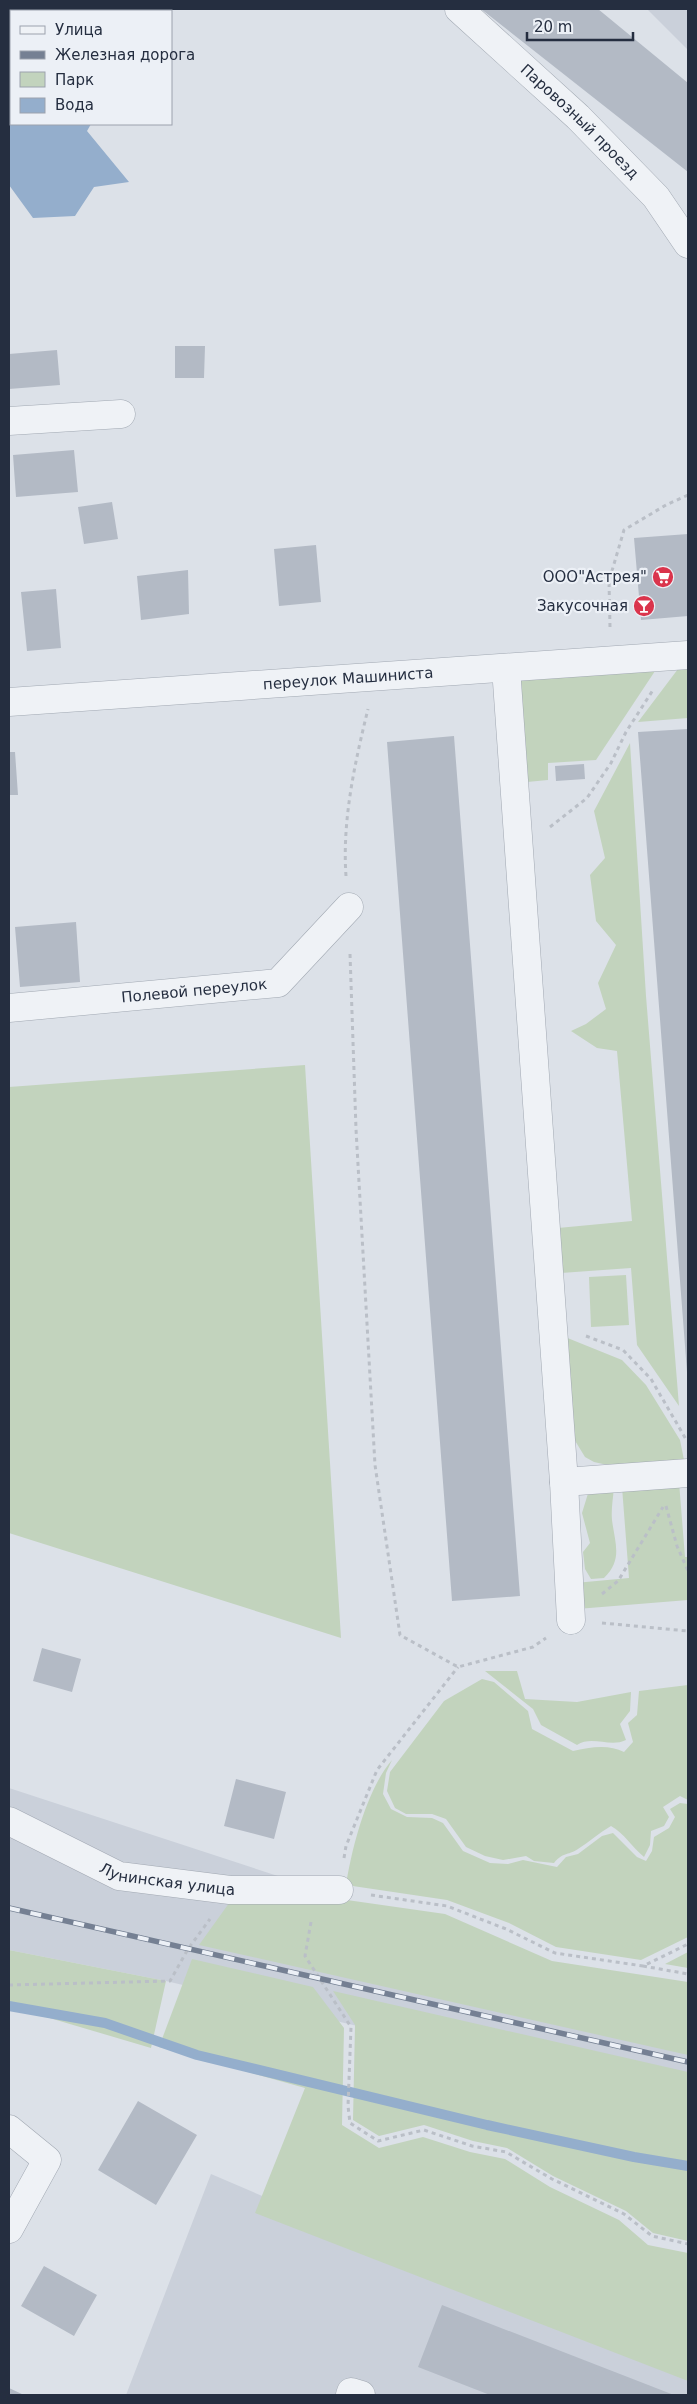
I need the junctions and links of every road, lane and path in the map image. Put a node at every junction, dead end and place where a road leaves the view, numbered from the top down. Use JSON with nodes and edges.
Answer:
{"nodes":[{"id":1,"x":459,"y":9,"type":"edge"},
{"id":2,"x":688,"y":244,"type":"edge"},
{"id":3,"x":121,"y":414,"type":"dead end"},
{"id":4,"x":9,"y":420,"type":"edge"},
{"id":5,"x":688,"y":496,"type":"edge"},
{"id":6,"x":683,"y":655,"type":"edge"},
{"id":7,"x":611,"y":661,"type":"junction"},
{"id":8,"x":506,"y":668,"type":"junction"},
{"id":9,"x":376,"y":677,"type":"junction"},
{"id":10,"x":9,"y":702,"type":"edge"},
{"id":11,"x":519,"y":854,"type":"junction"},
{"id":12,"x":349,"y":907,"type":"junction"},
{"id":13,"x":9,"y":1008,"type":"edge"},
{"id":14,"x":552,"y":1324,"type":"junction"},
{"id":15,"x":688,"y":1444,"type":"edge"},
{"id":16,"x":688,"y":1472,"type":"edge"},
{"id":17,"x":564,"y":1482,"type":"junction"},
{"id":18,"x":688,"y":1571,"type":"edge"},
{"id":19,"x":572,"y":1620,"type":"junction"},
{"id":20,"x":688,"y":1631,"type":"edge"},
{"id":21,"x":458,"y":1667,"type":"junction"},
{"id":22,"x":9,"y":1820,"type":"edge"},
{"id":23,"x":230,"y":1890,"type":"junction"},
{"id":24,"x":328,"y":1890,"type":"junction"},
{"id":25,"x":688,"y":1944,"type":"edge"},
{"id":26,"x":643,"y":1966,"type":"junction"},
{"id":27,"x":688,"y":1974,"type":"edge"},
{"id":28,"x":9,"y":1985,"type":"edge"},
{"id":29,"x":9,"y":2129,"type":"edge"},
{"id":30,"x":9,"y":2229,"type":"edge"},
{"id":31,"x":688,"y":2244,"type":"edge"},
{"id":32,"x":350,"y":2395,"type":"edge"},
{"id":33,"x":361,"y":2395,"type":"edge"}],
"edges":[{"from":1,"to":2,"type":"street","name":"Паровозный проезд"},
{"from":3,"to":4,"type":"street"},
{"from":5,"to":7,"type":"path"},
{"from":6,"to":7,"type":"street","name":"переулок Машиниста"},
{"from":6,"to":11,"type":"path"},
{"from":7,"to":8,"type":"street","name":"переулок Машиниста"},
{"from":8,"to":9,"type":"street","name":"переулок Машиниста"},
{"from":8,"to":11,"type":"street"},
{"from":9,"to":10,"type":"street","name":"переулок Машиниста"},
{"from":9,"to":12,"type":"path"},
{"from":11,"to":14,"type":"street"},
{"from":12,"to":13,"type":"street","name":"Полевой переулок"},
{"from":12,"to":21,"type":"path"},
{"from":14,"to":15,"type":"path"},
{"from":14,"to":17,"type":"street"},
{"from":16,"to":17,"type":"street"},
{"from":17,"to":19,"type":"street"},
{"from":18,"to":19,"type":"path"},
{"from":19,"to":20,"type":"path"},
{"from":19,"to":21,"type":"path"},
{"from":21,"to":24,"type":"path"},
{"from":22,"to":23,"type":"street","name":"Лунинская улица"},
{"from":23,"to":24,"type":"street","name":"Лунинская улица"},
{"from":23,"to":28,"type":"path"},
{"from":24,"to":26,"type":"path"},
{"from":24,"to":31,"type":"path"},
{"from":25,"to":26,"type":"path"},
{"from":26,"to":27,"type":"path"},
{"from":29,"to":30,"type":"street"},
{"from":32,"to":33,"type":"street"}]}
